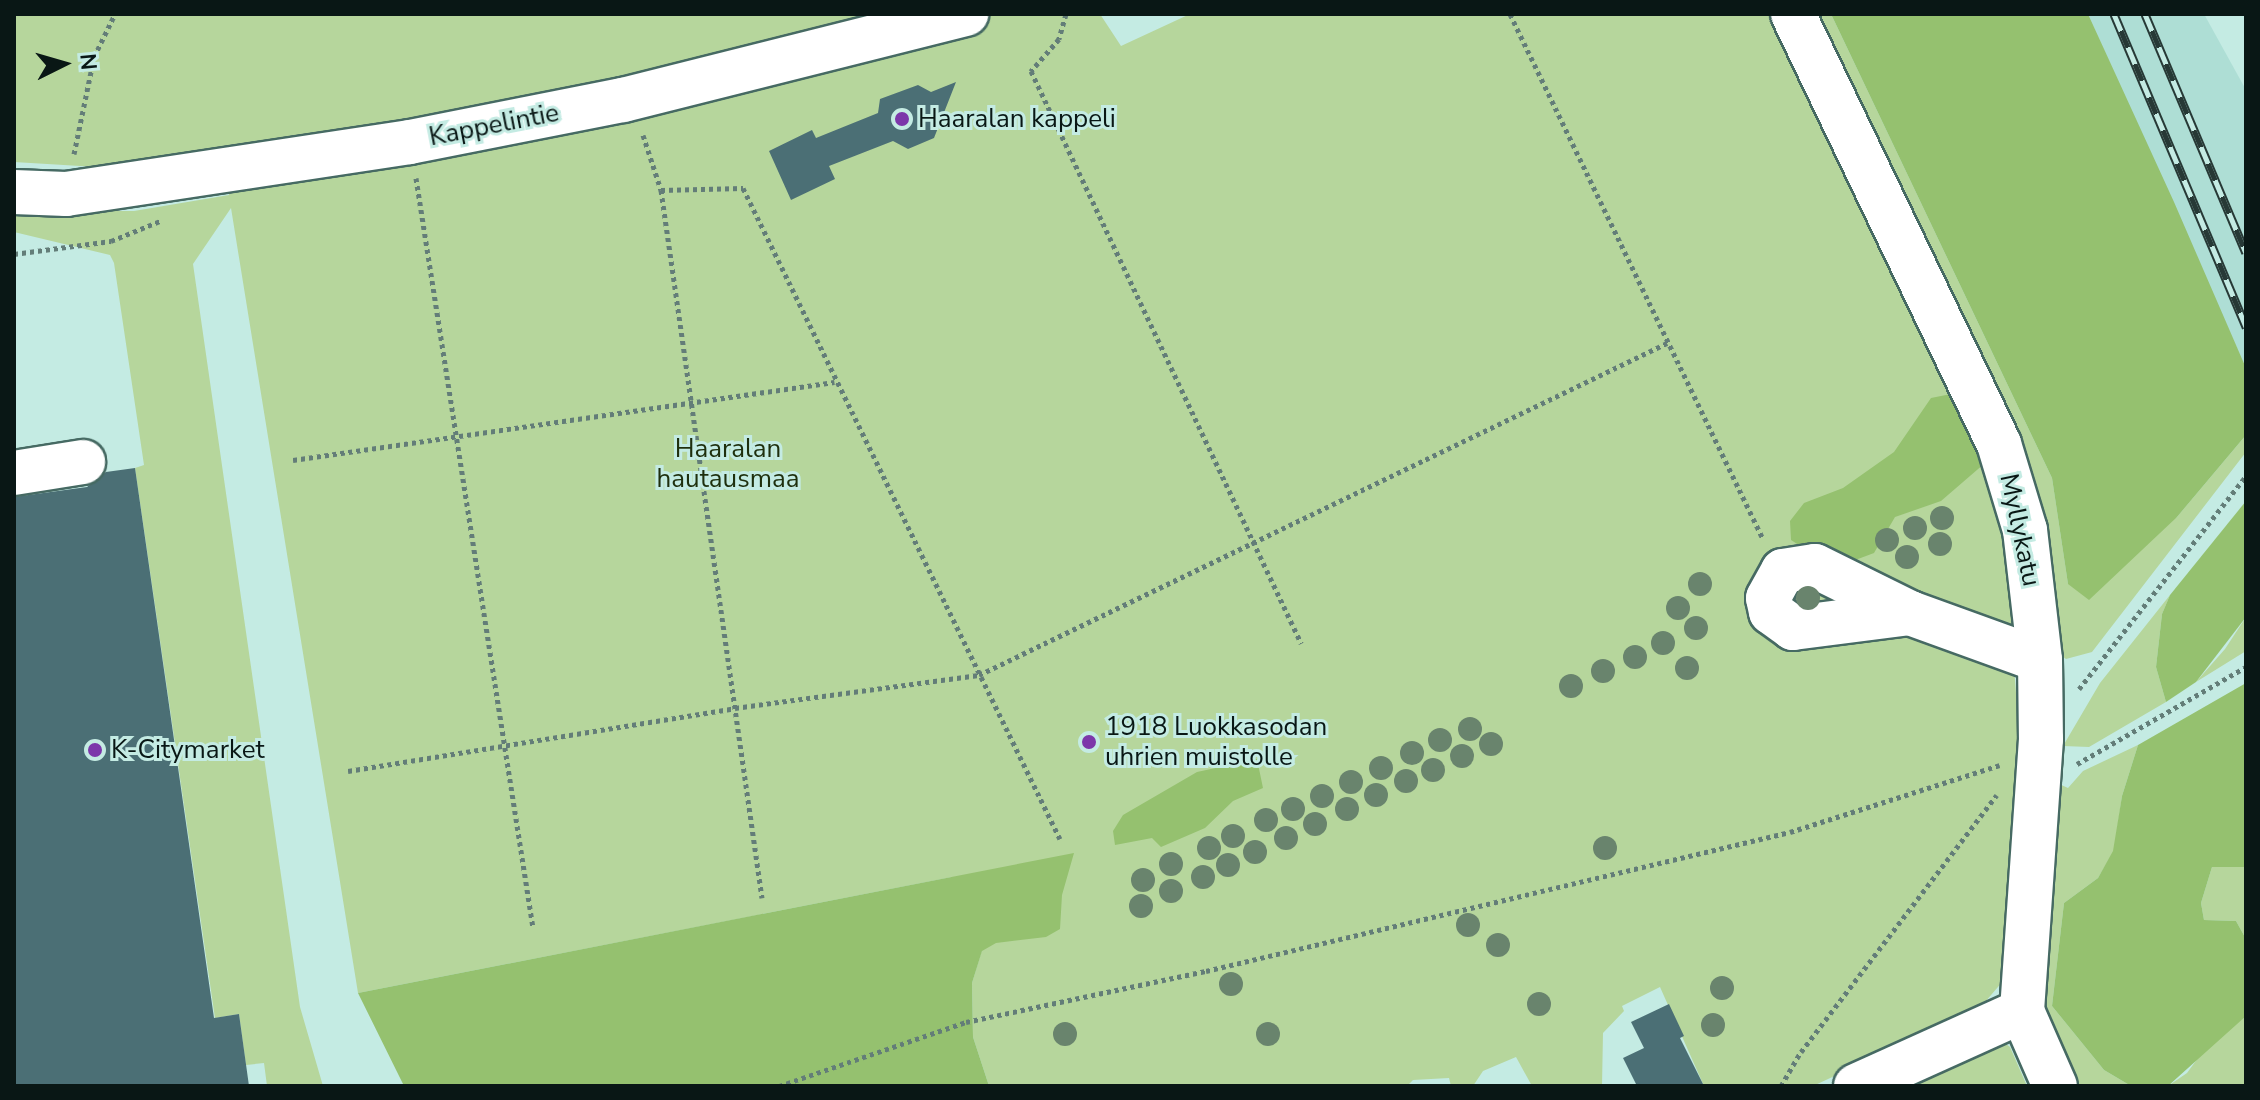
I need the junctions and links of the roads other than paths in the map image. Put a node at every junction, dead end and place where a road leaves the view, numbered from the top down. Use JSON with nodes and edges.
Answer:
{"nodes":[{"id":1,"x":966,"y":14,"type":"edge"},
{"id":2,"x":1793,"y":14,"type":"edge"},
{"id":3,"x":14,"y":192,"type":"edge"},
{"id":4,"x":83,"y":462,"type":"dead end"},
{"id":5,"x":14,"y":473,"type":"edge"},
{"id":6,"x":1910,"y":613,"type":"junction"},
{"id":7,"x":2040,"y":660,"type":"junction"},
{"id":8,"x":2022,"y":1011,"type":"junction"},
{"id":9,"x":1860,"y":1085,"type":"edge"},
{"id":10,"x":2055,"y":1086,"type":"edge"}],
"edges":[{"from":1,"to":3,"type":"street","name":"Kappelintie"},
{"from":2,"to":7,"type":"street","name":"Myllykatu"},
{"from":4,"to":5,"type":"street"},
{"from":6,"to":6,"type":"street"},
{"from":6,"to":7,"type":"street"},
{"from":7,"to":8,"type":"street","name":"Myllykatu"},
{"from":8,"to":9,"type":"street"},
{"from":8,"to":10,"type":"street","name":"Myllykatu"}]}
